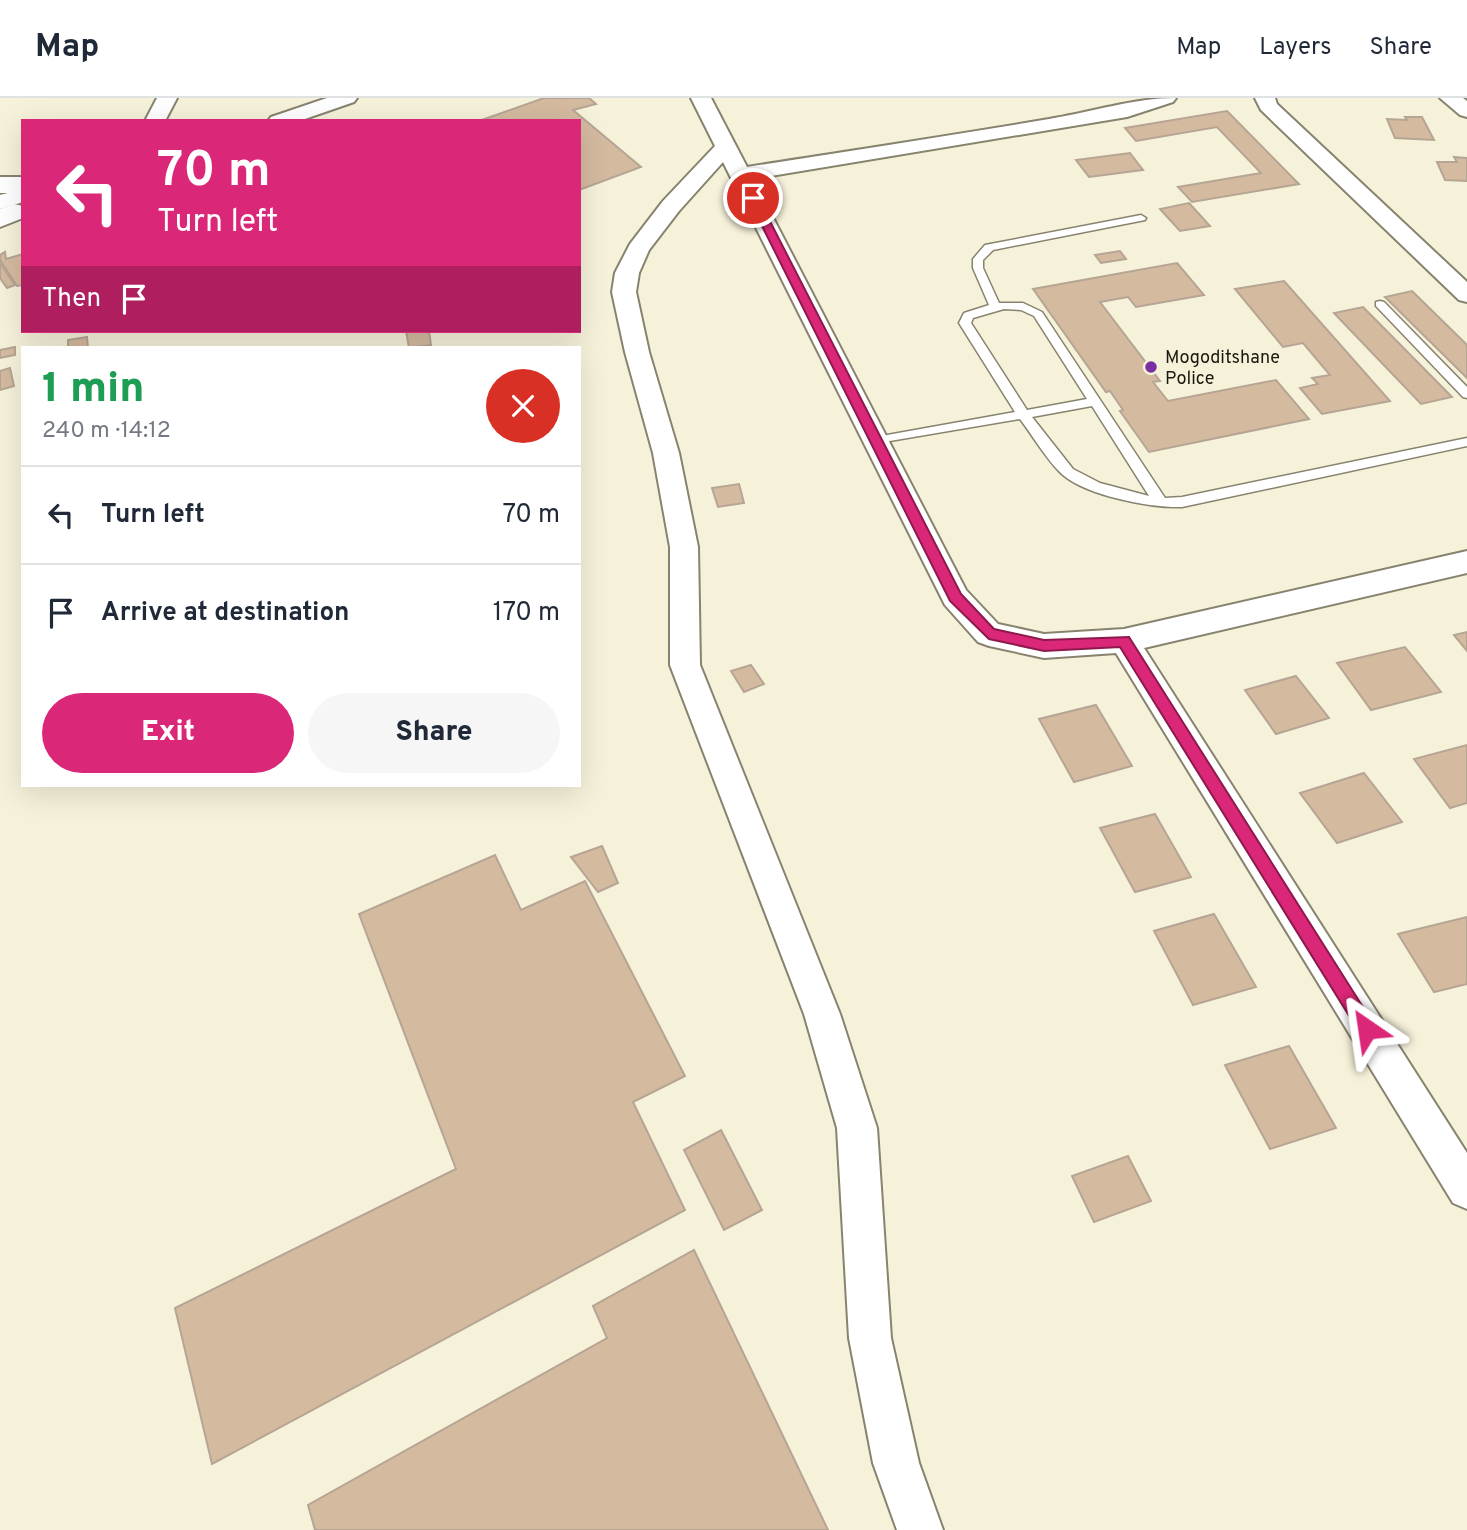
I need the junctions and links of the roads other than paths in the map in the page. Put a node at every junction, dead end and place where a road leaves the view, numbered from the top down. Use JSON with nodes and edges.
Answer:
{"nodes":[{"id":1,"x":167,"y":98,"type":"edge"},
{"id":2,"x":347,"y":98,"type":"edge"},
{"id":3,"x":701,"y":98,"type":"edge"},
{"id":4,"x":1166,"y":98,"type":"edge"},
{"id":5,"x":1265,"y":98,"type":"edge"},
{"id":6,"x":1450,"y":98,"type":"edge"},
{"id":7,"x":1467,"y":111,"type":"edge"},
{"id":8,"x":156,"y":119,"type":"edge"},
{"id":9,"x":284,"y":119,"type":"edge"},
{"id":10,"x":734,"y":160,"type":"junction"},
{"id":11,"x":0,"y":185,"type":"edge"},
{"id":12,"x":21,"y":185,"type":"edge"},
{"id":13,"x":1141,"y":218,"type":"dead end"},
{"id":14,"x":1467,"y":295,"type":"edge"},
{"id":15,"x":1380,"y":304,"type":"dead end"},
{"id":16,"x":996,"y":308,"type":"junction"},
{"id":17,"x":1467,"y":394,"type":"edge"},
{"id":18,"x":1093,"y":402,"type":"junction"},
{"id":19,"x":1023,"y":414,"type":"junction"},
{"id":20,"x":876,"y":441,"type":"junction"},
{"id":21,"x":1467,"y":442,"type":"edge"},
{"id":22,"x":1161,"y":503,"type":"junction"},
{"id":23,"x":1467,"y":562,"type":"edge"},
{"id":24,"x":1124,"y":641,"type":"junction"},
{"id":25,"x":1467,"y":1189,"type":"edge"},
{"id":26,"x":920,"y":1530,"type":"edge"}],
"edges":[{"from":1,"to":8,"type":"street"},
{"from":2,"to":9,"type":"street"},
{"from":3,"to":10,"type":"street"},
{"from":4,"to":10,"type":"street"},
{"from":5,"to":14,"type":"street"},
{"from":6,"to":7,"type":"street"},
{"from":10,"to":20,"type":"street"},
{"from":10,"to":26,"type":"street"},
{"from":11,"to":12,"type":"main road"},
{"from":13,"to":16,"type":"lane"},
{"from":15,"to":17,"type":"lane"},
{"from":16,"to":18,"type":"lane"},
{"from":16,"to":19,"type":"lane"},
{"from":18,"to":19,"type":"lane"},
{"from":18,"to":22,"type":"lane"},
{"from":19,"to":20,"type":"lane"},
{"from":19,"to":22,"type":"lane"},
{"from":20,"to":24,"type":"street"},
{"from":21,"to":22,"type":"lane"},
{"from":23,"to":24,"type":"street"},
{"from":24,"to":25,"type":"street"}]}
